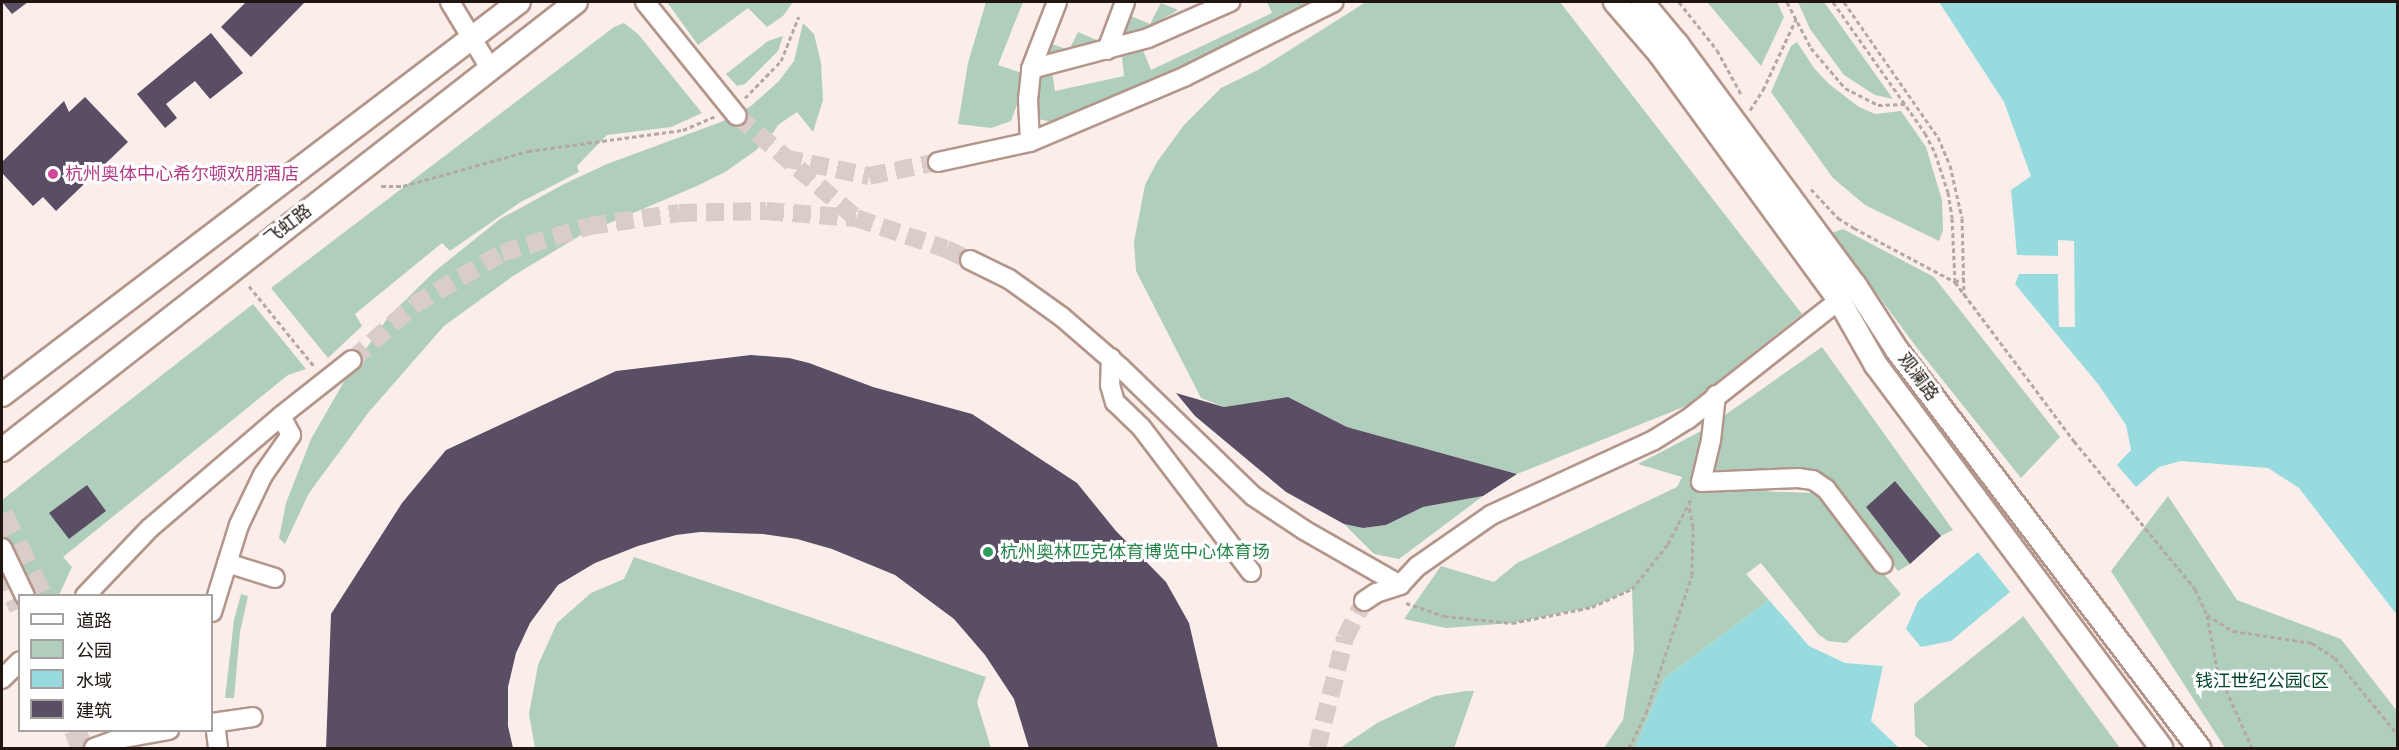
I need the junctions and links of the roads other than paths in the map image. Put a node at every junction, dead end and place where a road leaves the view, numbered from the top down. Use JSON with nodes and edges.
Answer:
{"nodes":[{"id":1,"x":450,"y":2,"type":"edge"},
{"id":2,"x":519,"y":2,"type":"edge"},
{"id":3,"x":576,"y":2,"type":"edge"},
{"id":4,"x":645,"y":2,"type":"edge"},
{"id":5,"x":1057,"y":2,"type":"edge"},
{"id":6,"x":1125,"y":2,"type":"edge"},
{"id":7,"x":1195,"y":2,"type":"edge"},
{"id":8,"x":1230,"y":2,"type":"edge"},
{"id":9,"x":1334,"y":2,"type":"edge"},
{"id":10,"x":1615,"y":2,"type":"edge"},
{"id":11,"x":1642,"y":2,"type":"edge"},
{"id":12,"x":1185,"y":22,"type":"junction"},
{"id":13,"x":472,"y":38,"type":"junction"},
{"id":14,"x":1107,"y":50,"type":"junction"},
{"id":15,"x":490,"y":68,"type":"junction"},
{"id":16,"x":1031,"y":69,"type":"junction"},
{"id":17,"x":735,"y":113,"type":"tunnel mouth"},
{"id":18,"x":1030,"y":142,"type":"junction"},
{"id":19,"x":938,"y":162,"type":"tunnel mouth"},
{"id":20,"x":970,"y":260,"type":"tunnel mouth"},
{"id":21,"x":1839,"y":300,"type":"junction"},
{"id":22,"x":1111,"y":358,"type":"junction"},
{"id":23,"x":352,"y":360,"type":"tunnel mouth"},
{"id":24,"x":2,"y":395,"type":"edge"},
{"id":25,"x":1716,"y":395,"type":"junction"},
{"id":26,"x":281,"y":416,"type":"junction"},
{"id":27,"x":4,"y":440,"type":"edge"},
{"id":28,"x":2,"y":548,"type":"edge"},
{"id":29,"x":227,"y":563,"type":"junction"},
{"id":30,"x":1883,"y":564,"type":"dead end"},
{"id":31,"x":1251,"y":572,"type":"dead end"},
{"id":32,"x":275,"y":578,"type":"dead end"},
{"id":33,"x":24,"y":594,"type":"edge"},
{"id":34,"x":87,"y":594,"type":"edge"},
{"id":35,"x":1402,"y":594,"type":"junction"},
{"id":36,"x":1364,"y":601,"type":"dead end"},
{"id":37,"x":213,"y":609,"type":"edge"},
{"id":38,"x":18,"y":663,"type":"edge"},
{"id":39,"x":2,"y":679,"type":"edge"},
{"id":40,"x":253,"y":717,"type":"dead end"},
{"id":41,"x":213,"y":723,"type":"edge"},
{"id":42,"x":158,"y":732,"type":"edge"},
{"id":43,"x":96,"y":743,"type":"edge"},
{"id":44,"x":218,"y":748,"type":"edge"},
{"id":45,"x":2161,"y":748,"type":"edge"},
{"id":46,"x":2199,"y":748,"type":"edge"}],
"edges":[{"from":1,"to":13,"type":"street"},
{"from":2,"to":13,"type":"main road"},
{"from":3,"to":15,"type":"main road","name":"飞虹路"},
{"from":4,"to":17,"type":"street"},
{"from":5,"to":16,"type":"street"},
{"from":6,"to":14,"type":"street"},
{"from":7,"to":12,"type":"street"},
{"from":8,"to":12,"type":"street"},
{"from":9,"to":18,"type":"street"},
{"from":10,"to":21,"type":"main road","name":"观澜路"},
{"from":11,"to":46,"type":"main road","name":"观澜路"},
{"from":12,"to":14,"type":"street"},
{"from":13,"to":15,"type":"street"},
{"from":13,"to":24,"type":"main road"},
{"from":14,"to":16,"type":"street"},
{"from":15,"to":27,"type":"main road","name":"飞虹路"},
{"from":16,"to":18,"type":"street"},
{"from":18,"to":19,"type":"street"},
{"from":20,"to":22,"type":"street"},
{"from":21,"to":25,"type":"street"},
{"from":21,"to":45,"type":"main road","name":"观澜路"},
{"from":22,"to":31,"type":"street"},
{"from":22,"to":35,"type":"street"},
{"from":23,"to":26,"type":"street"},
{"from":25,"to":30,"type":"street"},
{"from":25,"to":35,"type":"street"},
{"from":26,"to":29,"type":"street"},
{"from":26,"to":34,"type":"street"},
{"from":28,"to":33,"type":"street"},
{"from":29,"to":32,"type":"street"},
{"from":29,"to":37,"type":"street"},
{"from":35,"to":36,"type":"street"},
{"from":38,"to":39,"type":"street"},
{"from":40,"to":41,"type":"street"},
{"from":41,"to":44,"type":"street"},
{"from":42,"to":43,"type":"street"}]}
